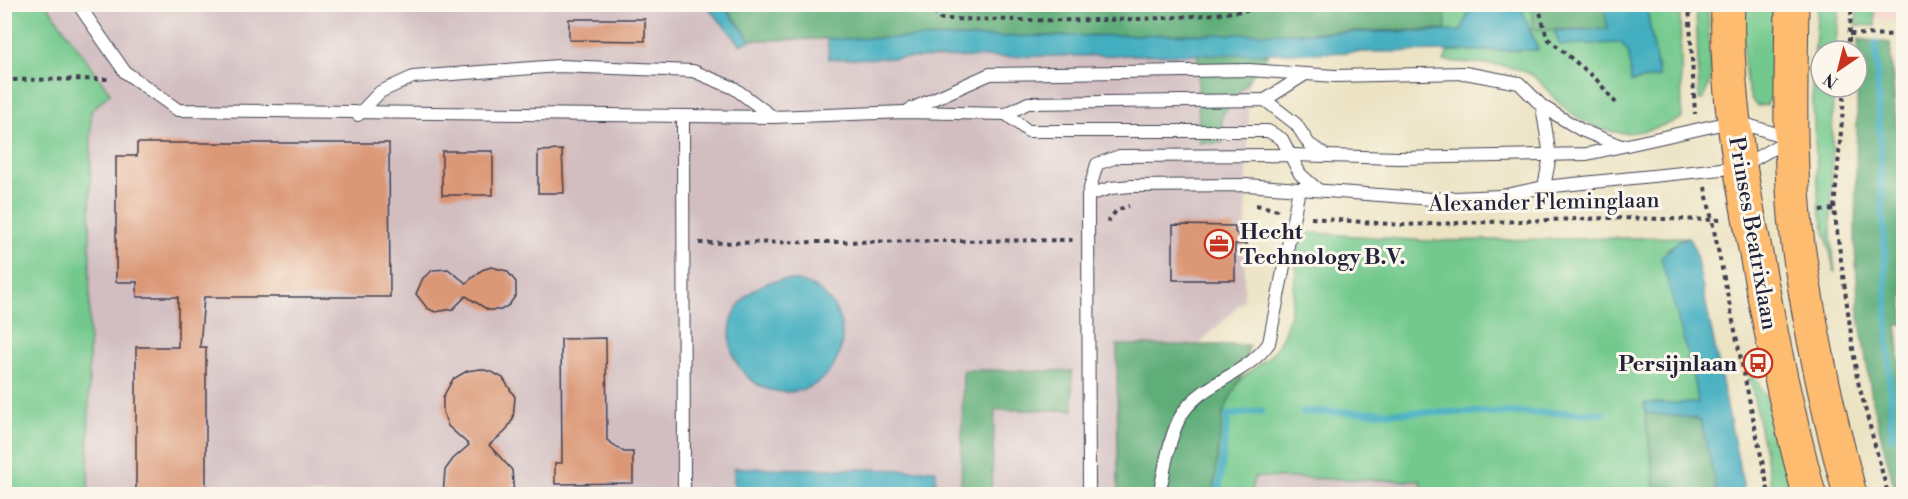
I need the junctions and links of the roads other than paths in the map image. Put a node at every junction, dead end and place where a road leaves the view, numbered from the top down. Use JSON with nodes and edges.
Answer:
{"nodes":[{"id":1,"x":78,"y":4,"type":"edge"},
{"id":2,"x":1728,"y":4,"type":"edge"},
{"id":3,"x":1792,"y":4,"type":"edge"},
{"id":4,"x":1304,"y":75,"type":"junction"},
{"id":5,"x":1265,"y":100,"type":"junction"},
{"id":6,"x":1542,"y":106,"type":"junction"},
{"id":7,"x":905,"y":112,"type":"junction"},
{"id":8,"x":1006,"y":114,"type":"junction"},
{"id":9,"x":358,"y":115,"type":"junction"},
{"id":10,"x":683,"y":116,"type":"junction"},
{"id":11,"x":773,"y":117,"type":"junction"},
{"id":12,"x":1735,"y":121,"type":"junction"},
{"id":13,"x":1790,"y":139,"type":"junction"},
{"id":14,"x":1621,"y":146,"type":"junction"},
{"id":15,"x":1290,"y":154,"type":"junction"},
{"id":16,"x":1327,"y":156,"type":"junction"},
{"id":17,"x":1550,"y":156,"type":"junction"},
{"id":18,"x":1741,"y":167,"type":"junction"},
{"id":19,"x":1544,"y":187,"type":"junction"},
{"id":20,"x":1299,"y":189,"type":"junction"},
{"id":21,"x":1318,"y":190,"type":"junction"},
{"id":22,"x":1088,"y":195,"type":"junction"},
{"id":23,"x":684,"y":495,"type":"edge"},
{"id":24,"x":1089,"y":495,"type":"edge"},
{"id":25,"x":1159,"y":495,"type":"edge"},
{"id":26,"x":1809,"y":495,"type":"edge"},
{"id":27,"x":1850,"y":495,"type":"edge"}],
"edges":[{"from":1,"to":9,"type":"lane"},
{"from":2,"to":12,"type":"main road","name":"Prinses Beatrixlaan"},
{"from":3,"to":13,"type":"main road","name":"Prinses Beatrixlaan"},
{"from":4,"to":5,"type":"lane"},
{"from":4,"to":6,"type":"lane"},
{"from":4,"to":7,"type":"lane"},
{"from":5,"to":8,"type":"lane"},
{"from":5,"to":16,"type":"lane"},
{"from":6,"to":14,"type":"lane"},
{"from":6,"to":17,"type":"lane","name":"Alexander Fleminglaan"},
{"from":7,"to":8,"type":"lane"},
{"from":7,"to":11,"type":"lane"},
{"from":8,"to":15,"type":"lane"},
{"from":9,"to":10,"type":"lane"},
{"from":9,"to":11,"type":"lane"},
{"from":10,"to":11,"type":"lane"},
{"from":10,"to":23,"type":"lane"},
{"from":12,"to":13,"type":"lane"},
{"from":12,"to":14,"type":"lane","name":"Alexander Fleminglaan"},
{"from":12,"to":18,"type":"main road","name":"Prinses Beatrixlaan"},
{"from":13,"to":18,"type":"lane","name":"Alexander Fleminglaan"},
{"from":13,"to":27,"type":"main road","name":"Prinses Beatrixlaan"},
{"from":14,"to":17,"type":"lane","name":"Alexander Fleminglaan"},
{"from":15,"to":16,"type":"lane","name":"Alexander Fleminglaan"},
{"from":15,"to":21,"type":"lane"},
{"from":15,"to":22,"type":"lane","name":"Alexander Fleminglaan"},
{"from":16,"to":17,"type":"lane","name":"Alexander Fleminglaan"},
{"from":17,"to":19,"type":"lane","name":"Alexander Fleminglaan"},
{"from":18,"to":19,"type":"lane","name":"Alexander Fleminglaan"},
{"from":18,"to":26,"type":"main road","name":"Prinses Beatrixlaan"},
{"from":19,"to":21,"type":"lane","name":"Alexander Fleminglaan"},
{"from":20,"to":21,"type":"lane","name":"Alexander Fleminglaan"},
{"from":20,"to":22,"type":"lane","name":"Alexander Fleminglaan"},
{"from":20,"to":25,"type":"lane"},
{"from":22,"to":24,"type":"lane"}]}
